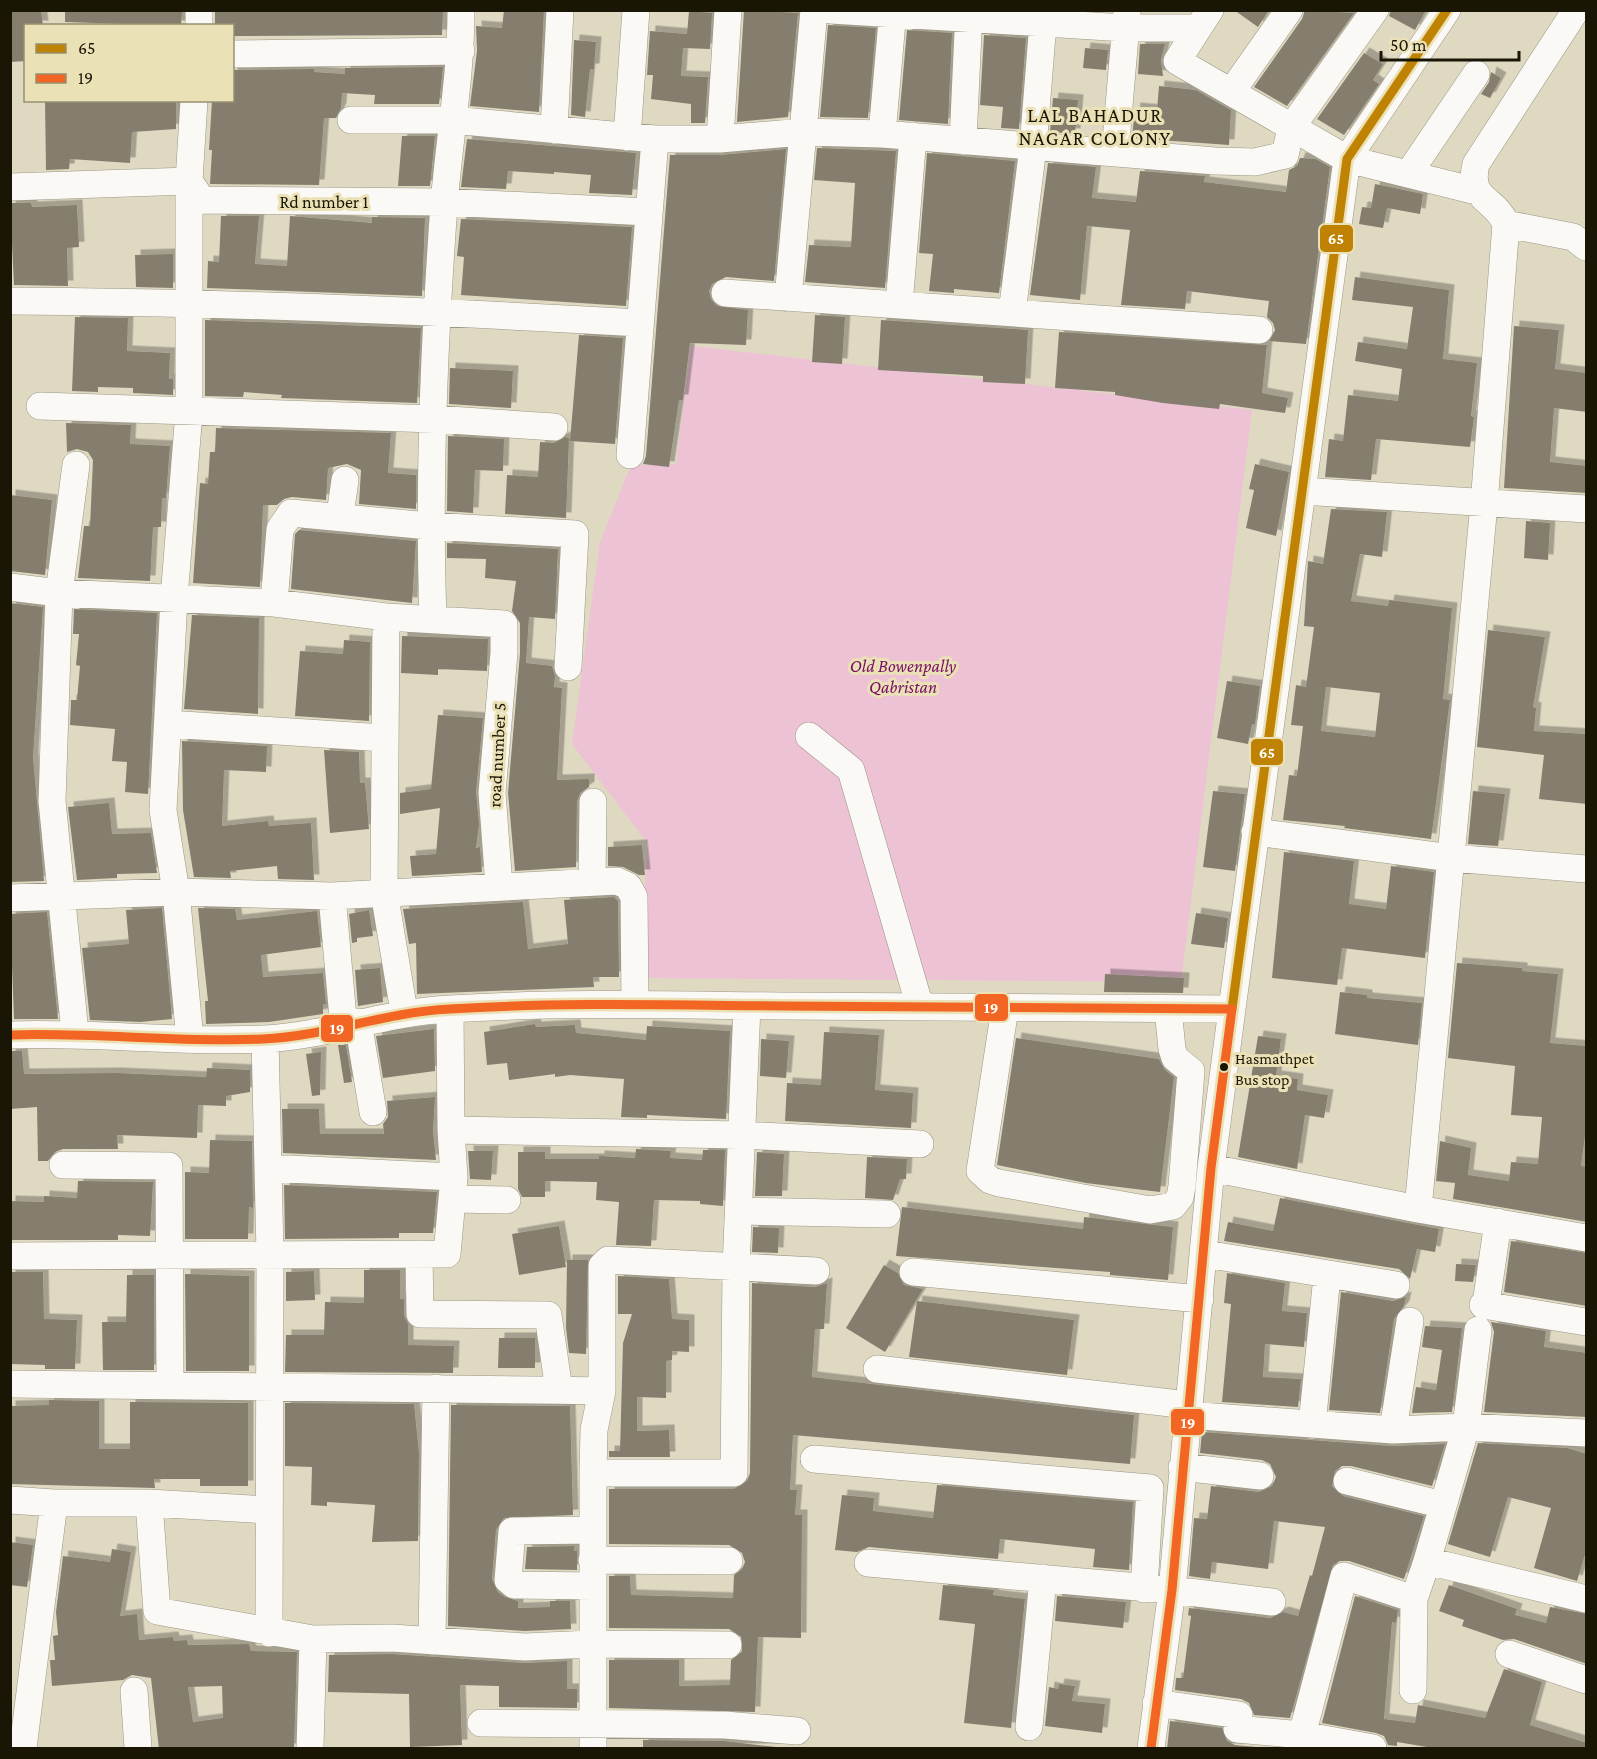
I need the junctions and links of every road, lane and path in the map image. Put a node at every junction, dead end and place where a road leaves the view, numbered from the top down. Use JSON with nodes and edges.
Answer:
{"nodes":[{"id":1,"x":461,"y":10,"type":"edge"},
{"id":2,"x":560,"y":10,"type":"edge"},
{"id":3,"x":636,"y":10,"type":"edge"},
{"id":4,"x":728,"y":10,"type":"edge"},
{"id":5,"x":814,"y":10,"type":"edge"},
{"id":6,"x":831,"y":10,"type":"edge"},
{"id":7,"x":1289,"y":10,"type":"edge"},
{"id":8,"x":1375,"y":10,"type":"edge"},
{"id":9,"x":1447,"y":10,"type":"edge"},
{"id":10,"x":1576,"y":10,"type":"edge"},
{"id":11,"x":893,"y":12,"type":"edge"},
{"id":12,"x":968,"y":15,"type":"edge"},
{"id":13,"x":1043,"y":17,"type":"edge"},
{"id":14,"x":1126,"y":19,"type":"edge"},
{"id":15,"x":1204,"y":19,"type":"edge"},
{"id":16,"x":461,"y":51,"type":"junction"},
{"id":17,"x":234,"y":54,"type":"edge"},
{"id":18,"x":1476,"y":74,"type":"dead end"},
{"id":19,"x":1232,"y":91,"type":"junction"},
{"id":20,"x":194,"y":102,"type":"edge"},
{"id":21,"x":351,"y":120,"type":"dead end"},
{"id":22,"x":452,"y":120,"type":"junction"},
{"id":23,"x":1291,"y":128,"type":"junction"},
{"id":24,"x":554,"y":130,"type":"junction"},
{"id":25,"x":802,"y":132,"type":"junction"},
{"id":26,"x":882,"y":134,"type":"junction"},
{"id":27,"x":913,"y":136,"type":"junction"},
{"id":28,"x":627,"y":137,"type":"junction"},
{"id":29,"x":655,"y":139,"type":"junction"},
{"id":30,"x":720,"y":139,"type":"junction"},
{"id":31,"x":963,"y":141,"type":"junction"},
{"id":32,"x":1033,"y":147,"type":"junction"},
{"id":33,"x":1115,"y":153,"type":"junction"},
{"id":34,"x":1347,"y":159,"type":"junction"},
{"id":35,"x":1409,"y":173,"type":"junction"},
{"id":36,"x":189,"y":181,"type":"junction"},
{"id":37,"x":10,"y":187,"type":"edge"},
{"id":38,"x":1476,"y":191,"type":"junction"},
{"id":39,"x":445,"y":202,"type":"junction"},
{"id":40,"x":648,"y":212,"type":"junction"},
{"id":41,"x":1506,"y":224,"type":"junction"},
{"id":42,"x":1582,"y":234,"type":"edge"},
{"id":43,"x":725,"y":293,"type":"dead end"},
{"id":44,"x":788,"y":298,"type":"junction"},
{"id":45,"x":10,"y":301,"type":"edge"},
{"id":46,"x":189,"y":302,"type":"junction"},
{"id":47,"x":899,"y":305,"type":"junction"},
{"id":48,"x":436,"y":311,"type":"junction"},
{"id":49,"x":1012,"y":313,"type":"junction"},
{"id":50,"x":640,"y":323,"type":"junction"},
{"id":51,"x":1259,"y":330,"type":"dead end"},
{"id":52,"x":40,"y":406,"type":"dead end"},
{"id":53,"x":189,"y":412,"type":"junction"},
{"id":54,"x":434,"y":419,"type":"junction"},
{"id":55,"x":554,"y":427,"type":"dead end"},
{"id":56,"x":630,"y":455,"type":"dead end"},
{"id":57,"x":76,"y":465,"type":"dead end"},
{"id":58,"x":345,"y":480,"type":"dead end"},
{"id":59,"x":1302,"y":492,"type":"junction"},
{"id":60,"x":1484,"y":504,"type":"junction"},
{"id":61,"x":1587,"y":509,"type":"edge"},
{"id":62,"x":340,"y":516,"type":"junction"},
{"id":63,"x":429,"y":526,"type":"junction"},
{"id":64,"x":10,"y":586,"type":"edge"},
{"id":65,"x":59,"y":593,"type":"junction"},
{"id":66,"x":174,"y":597,"type":"junction"},
{"id":67,"x":274,"y":603,"type":"junction"},
{"id":68,"x":386,"y":617,"type":"junction"},
{"id":69,"x":433,"y":618,"type":"junction"},
{"id":70,"x":568,"y":667,"type":"dead end"},
{"id":71,"x":168,"y":724,"type":"junction"},
{"id":72,"x":809,"y":736,"type":"dead end"},
{"id":73,"x":384,"y":738,"type":"junction"},
{"id":74,"x":593,"y":802,"type":"dead end"},
{"id":75,"x":1256,"y":832,"type":"junction"},
{"id":76,"x":1451,"y":858,"type":"junction"},
{"id":77,"x":1587,"y":869,"type":"edge"},
{"id":78,"x":592,"y":881,"type":"junction"},
{"id":79,"x":499,"y":886,"type":"junction"},
{"id":80,"x":176,"y":891,"type":"junction"},
{"id":81,"x":384,"y":892,"type":"junction"},
{"id":82,"x":60,"y":895,"type":"junction"},
{"id":83,"x":332,"y":896,"type":"junction"},
{"id":84,"x":10,"y":898,"type":"edge"},
{"id":85,"x":635,"y":1004,"type":"junction"},
{"id":86,"x":747,"y":1006,"type":"junction"},
{"id":87,"x":920,"y":1007,"type":"junction"},
{"id":88,"x":450,"y":1008,"type":"junction"},
{"id":89,"x":1005,"y":1008,"type":"junction"},
{"id":90,"x":1168,"y":1009,"type":"junction"},
{"id":91,"x":1232,"y":1009,"type":"junction"},
{"id":92,"x":404,"y":1012,"type":"junction"},
{"id":93,"x":351,"y":1025,"type":"junction"},
{"id":94,"x":75,"y":1033,"type":"junction"},
{"id":95,"x":10,"y":1035,"type":"edge"},
{"id":96,"x":265,"y":1039,"type":"junction"},
{"id":97,"x":190,"y":1040,"type":"junction"},
{"id":98,"x":373,"y":1112,"type":"dead end"},
{"id":99,"x":451,"y":1130,"type":"junction"},
{"id":100,"x":742,"y":1135,"type":"junction"},
{"id":101,"x":920,"y":1144,"type":"dead end"},
{"id":102,"x":63,"y":1165,"type":"dead end"},
{"id":103,"x":268,"y":1168,"type":"junction"},
{"id":104,"x":1211,"y":1168,"type":"junction"},
{"id":105,"x":453,"y":1188,"type":"junction"},
{"id":106,"x":507,"y":1200,"type":"dead end"},
{"id":107,"x":1418,"y":1209,"type":"junction"},
{"id":108,"x":739,"y":1211,"type":"junction"},
{"id":109,"x":887,"y":1214,"type":"dead end"},
{"id":110,"x":1498,"y":1222,"type":"junction"},
{"id":111,"x":1587,"y":1238,"type":"edge"},
{"id":112,"x":270,"y":1254,"type":"junction"},
{"id":113,"x":419,"y":1254,"type":"junction"},
{"id":114,"x":1205,"y":1254,"type":"junction"},
{"id":115,"x":10,"y":1256,"type":"edge"},
{"id":116,"x":168,"y":1257,"type":"junction"},
{"id":117,"x":736,"y":1268,"type":"junction"},
{"id":118,"x":816,"y":1271,"type":"dead end"},
{"id":119,"x":913,"y":1272,"type":"dead end"},
{"id":120,"x":1327,"y":1276,"type":"junction"},
{"id":121,"x":1396,"y":1285,"type":"dead end"},
{"id":122,"x":1200,"y":1299,"type":"junction"},
{"id":123,"x":1483,"y":1311,"type":"junction"},
{"id":124,"x":1410,"y":1321,"type":"dead end"},
{"id":125,"x":1587,"y":1322,"type":"edge"},
{"id":126,"x":877,"y":1369,"type":"dead end"},
{"id":127,"x":10,"y":1384,"type":"edge"},
{"id":128,"x":170,"y":1386,"type":"junction"},
{"id":129,"x":436,"y":1388,"type":"junction"},
{"id":130,"x":269,"y":1389,"type":"junction"},
{"id":131,"x":559,"y":1390,"type":"junction"},
{"id":132,"x":602,"y":1391,"type":"junction"},
{"id":133,"x":1188,"y":1410,"type":"junction"},
{"id":134,"x":1312,"y":1425,"type":"junction"},
{"id":135,"x":1466,"y":1427,"type":"junction"},
{"id":136,"x":1393,"y":1430,"type":"junction"},
{"id":137,"x":1587,"y":1433,"type":"edge"},
{"id":138,"x":814,"y":1459,"type":"dead end"},
{"id":139,"x":1182,"y":1467,"type":"junction"},
{"id":140,"x":592,"y":1473,"type":"junction"},
{"id":141,"x":1260,"y":1476,"type":"dead end"},
{"id":142,"x":1347,"y":1480,"type":"dead end"},
{"id":143,"x":10,"y":1500,"type":"edge"},
{"id":144,"x":54,"y":1503,"type":"junction"},
{"id":145,"x":149,"y":1503,"type":"junction"},
{"id":146,"x":1443,"y":1505,"type":"junction"},
{"id":147,"x":267,"y":1510,"type":"junction"},
{"id":148,"x":589,"y":1556,"type":"junction"},
{"id":149,"x":729,"y":1561,"type":"dead end"},
{"id":150,"x":1427,"y":1561,"type":"junction"},
{"id":151,"x":868,"y":1563,"type":"dead end"},
{"id":152,"x":1043,"y":1578,"type":"junction"},
{"id":153,"x":1144,"y":1588,"type":"junction"},
{"id":154,"x":1172,"y":1590,"type":"junction"},
{"id":155,"x":1414,"y":1599,"type":"junction"},
{"id":156,"x":1587,"y":1599,"type":"edge"},
{"id":157,"x":1272,"y":1602,"type":"dead end"},
{"id":158,"x":269,"y":1633,"type":"junction"},
{"id":159,"x":313,"y":1639,"type":"junction"},
{"id":160,"x":432,"y":1641,"type":"junction"},
{"id":161,"x":591,"y":1644,"type":"junction"},
{"id":162,"x":728,"y":1645,"type":"dead end"},
{"id":163,"x":1509,"y":1654,"type":"dead end"},
{"id":164,"x":1587,"y":1680,"type":"edge"},
{"id":165,"x":1413,"y":1690,"type":"dead end"},
{"id":166,"x":134,"y":1691,"type":"dead end"},
{"id":167,"x":1156,"y":1703,"type":"junction"},
{"id":168,"x":481,"y":1723,"type":"dead end"},
{"id":169,"x":1029,"y":1727,"type":"dead end"},
{"id":170,"x":797,"y":1731,"type":"dead end"},
{"id":171,"x":1302,"y":1735,"type":"junction"},
{"id":172,"x":593,"y":1737,"type":"edge"},
{"id":173,"x":22,"y":1749,"type":"edge"},
{"id":174,"x":138,"y":1749,"type":"edge"},
{"id":175,"x":310,"y":1749,"type":"edge"},
{"id":176,"x":1151,"y":1749,"type":"edge"},
{"id":177,"x":1373,"y":1749,"type":"edge"}],
"edges":[{"from":1,"to":16,"type":"street"},
{"from":2,"to":24,"type":"street"},
{"from":3,"to":28,"type":"street"},
{"from":4,"to":30,"type":"street"},
{"from":5,"to":25,"type":"street"},
{"from":6,"to":11,"type":"street"},
{"from":7,"to":19,"type":"street"},
{"from":8,"to":23,"type":"street"},
{"from":9,"to":34,"type":"street"},
{"from":10,"to":38,"type":"street"},
{"from":11,"to":12,"type":"street"},
{"from":11,"to":26,"type":"street"},
{"from":12,"to":13,"type":"street"},
{"from":12,"to":31,"type":"street"},
{"from":13,"to":14,"type":"street"},
{"from":13,"to":32,"type":"street"},
{"from":14,"to":15,"type":"street"},
{"from":14,"to":33,"type":"street"},
{"from":15,"to":19,"type":"street"},
{"from":16,"to":17,"type":"street"},
{"from":16,"to":22,"type":"street"},
{"from":18,"to":35,"type":"street"},
{"from":19,"to":23,"type":"street"},
{"from":20,"to":36,"type":"street"},
{"from":21,"to":22,"type":"street"},
{"from":22,"to":24,"type":"street"},
{"from":22,"to":39,"type":"street"},
{"from":23,"to":33,"type":"street"},
{"from":23,"to":34,"type":"street"},
{"from":24,"to":28,"type":"street"},
{"from":25,"to":26,"type":"street"},
{"from":25,"to":30,"type":"street"},
{"from":25,"to":44,"type":"street"},
{"from":26,"to":27,"type":"street"},
{"from":27,"to":31,"type":"street"},
{"from":27,"to":47,"type":"street"},
{"from":28,"to":29,"type":"street"},
{"from":29,"to":30,"type":"street"},
{"from":29,"to":40,"type":"street"},
{"from":31,"to":32,"type":"street"},
{"from":32,"to":33,"type":"street"},
{"from":32,"to":49,"type":"street"},
{"from":34,"to":35,"type":"street"},
{"from":34,"to":59,"type":"street"},
{"from":35,"to":38,"type":"street"},
{"from":36,"to":37,"type":"street"},
{"from":36,"to":39,"type":"street","name":"Rd number 1"},
{"from":36,"to":46,"type":"street"},
{"from":38,"to":41,"type":"street"},
{"from":39,"to":40,"type":"street","name":"Rd number 1"},
{"from":39,"to":48,"type":"street"},
{"from":40,"to":50,"type":"street"},
{"from":41,"to":42,"type":"street"},
{"from":41,"to":60,"type":"street"},
{"from":43,"to":44,"type":"street"},
{"from":44,"to":47,"type":"street"},
{"from":45,"to":46,"type":"street"},
{"from":46,"to":48,"type":"street"},
{"from":46,"to":53,"type":"street"},
{"from":47,"to":49,"type":"street"},
{"from":48,"to":50,"type":"street"},
{"from":48,"to":54,"type":"street"},
{"from":49,"to":51,"type":"street"},
{"from":50,"to":56,"type":"street"},
{"from":52,"to":53,"type":"street"},
{"from":53,"to":54,"type":"street"},
{"from":53,"to":66,"type":"street"},
{"from":54,"to":55,"type":"street"},
{"from":54,"to":63,"type":"street"},
{"from":57,"to":65,"type":"street"},
{"from":58,"to":62,"type":"street"},
{"from":59,"to":60,"type":"street"},
{"from":59,"to":75,"type":"street"},
{"from":60,"to":61,"type":"street"},
{"from":60,"to":76,"type":"street"},
{"from":62,"to":63,"type":"street"},
{"from":62,"to":67,"type":"street"},
{"from":63,"to":69,"type":"street"},
{"from":63,"to":70,"type":"street"},
{"from":64,"to":65,"type":"street"},
{"from":65,"to":66,"type":"street"},
{"from":65,"to":82,"type":"street"},
{"from":66,"to":67,"type":"street"},
{"from":66,"to":71,"type":"street"},
{"from":67,"to":68,"type":"street"},
{"from":68,"to":69,"type":"street"},
{"from":68,"to":73,"type":"street"},
{"from":69,"to":79,"type":"street","name":"road number 5"},
{"from":71,"to":73,"type":"street"},
{"from":71,"to":80,"type":"street"},
{"from":72,"to":87,"type":"street"},
{"from":73,"to":81,"type":"street"},
{"from":74,"to":78,"type":"street"},
{"from":75,"to":76,"type":"street"},
{"from":75,"to":91,"type":"street"},
{"from":76,"to":77,"type":"street"},
{"from":76,"to":107,"type":"street"},
{"from":78,"to":79,"type":"street"},
{"from":78,"to":85,"type":"street"},
{"from":79,"to":81,"type":"street"},
{"from":80,"to":82,"type":"street"},
{"from":80,"to":83,"type":"street"},
{"from":80,"to":97,"type":"street"},
{"from":81,"to":83,"type":"street"},
{"from":81,"to":92,"type":"street"},
{"from":82,"to":84,"type":"street"},
{"from":82,"to":94,"type":"street"},
{"from":83,"to":93,"type":"street"},
{"from":85,"to":86,"type":"street"},
{"from":85,"to":88,"type":"street"},
{"from":86,"to":87,"type":"street"},
{"from":86,"to":100,"type":"street"},
{"from":87,"to":89,"type":"street"},
{"from":88,"to":92,"type":"street"},
{"from":88,"to":99,"type":"street"},
{"from":89,"to":90,"type":"street"},
{"from":89,"to":90,"type":"street"},
{"from":90,"to":91,"type":"street"},
{"from":91,"to":104,"type":"street"},
{"from":92,"to":93,"type":"street"},
{"from":93,"to":96,"type":"street"},
{"from":93,"to":98,"type":"street"},
{"from":94,"to":95,"type":"street"},
{"from":94,"to":97,"type":"street"},
{"from":96,"to":97,"type":"street"},
{"from":96,"to":103,"type":"street"},
{"from":99,"to":100,"type":"street"},
{"from":99,"to":105,"type":"street"},
{"from":100,"to":101,"type":"street"},
{"from":100,"to":108,"type":"street"},
{"from":102,"to":116,"type":"street"},
{"from":103,"to":105,"type":"street"},
{"from":103,"to":112,"type":"street"},
{"from":104,"to":107,"type":"street"},
{"from":104,"to":114,"type":"street"},
{"from":105,"to":106,"type":"street"},
{"from":105,"to":113,"type":"street"},
{"from":107,"to":110,"type":"street"},
{"from":108,"to":109,"type":"street"},
{"from":108,"to":117,"type":"street"},
{"from":110,"to":111,"type":"street"},
{"from":110,"to":123,"type":"street"},
{"from":112,"to":113,"type":"street"},
{"from":112,"to":116,"type":"street"},
{"from":112,"to":130,"type":"street"},
{"from":113,"to":131,"type":"street"},
{"from":114,"to":120,"type":"street"},
{"from":114,"to":122,"type":"street"},
{"from":115,"to":116,"type":"street"},
{"from":116,"to":128,"type":"street"},
{"from":117,"to":118,"type":"street"},
{"from":117,"to":132,"type":"street"},
{"from":117,"to":140,"type":"street"},
{"from":119,"to":122,"type":"street"},
{"from":120,"to":121,"type":"street"},
{"from":120,"to":134,"type":"street"},
{"from":122,"to":133,"type":"street"},
{"from":123,"to":125,"type":"street"},
{"from":123,"to":135,"type":"street"},
{"from":124,"to":136,"type":"street"},
{"from":126,"to":133,"type":"street"},
{"from":127,"to":128,"type":"street"},
{"from":128,"to":130,"type":"street"},
{"from":129,"to":130,"type":"street"},
{"from":129,"to":131,"type":"street"},
{"from":129,"to":160,"type":"street"},
{"from":130,"to":147,"type":"street"},
{"from":131,"to":132,"type":"street"},
{"from":132,"to":140,"type":"street"},
{"from":133,"to":134,"type":"street"},
{"from":133,"to":139,"type":"street"},
{"from":134,"to":136,"type":"street"},
{"from":135,"to":136,"type":"street"},
{"from":135,"to":137,"type":"street"},
{"from":135,"to":146,"type":"street"},
{"from":138,"to":153,"type":"street"},
{"from":139,"to":141,"type":"street"},
{"from":139,"to":154,"type":"street"},
{"from":140,"to":148,"type":"street"},
{"from":142,"to":146,"type":"street"},
{"from":143,"to":144,"type":"street"},
{"from":144,"to":145,"type":"street"},
{"from":144,"to":173,"type":"street"},
{"from":145,"to":147,"type":"street"},
{"from":145,"to":158,"type":"street"},
{"from":146,"to":150,"type":"street"},
{"from":147,"to":158,"type":"street"},
{"from":148,"to":149,"type":"street"},
{"from":148,"to":161,"type":"street"},
{"from":150,"to":155,"type":"street"},
{"from":150,"to":156,"type":"street"},
{"from":151,"to":152,"type":"street"},
{"from":152,"to":153,"type":"street"},
{"from":152,"to":169,"type":"street"},
{"from":153,"to":154,"type":"street"},
{"from":154,"to":157,"type":"street"},
{"from":154,"to":167,"type":"street"},
{"from":155,"to":165,"type":"street"},
{"from":155,"to":171,"type":"street"},
{"from":158,"to":159,"type":"street"},
{"from":159,"to":160,"type":"street"},
{"from":159,"to":175,"type":"street"},
{"from":160,"to":161,"type":"street"},
{"from":161,"to":162,"type":"street"},
{"from":161,"to":172,"type":"street"},
{"from":163,"to":164,"type":"street"},
{"from":166,"to":174,"type":"street"},
{"from":167,"to":171,"type":"street"},
{"from":167,"to":176,"type":"street"},
{"from":168,"to":172,"type":"street"},
{"from":170,"to":172,"type":"street"},
{"from":171,"to":177,"type":"street"}]}
